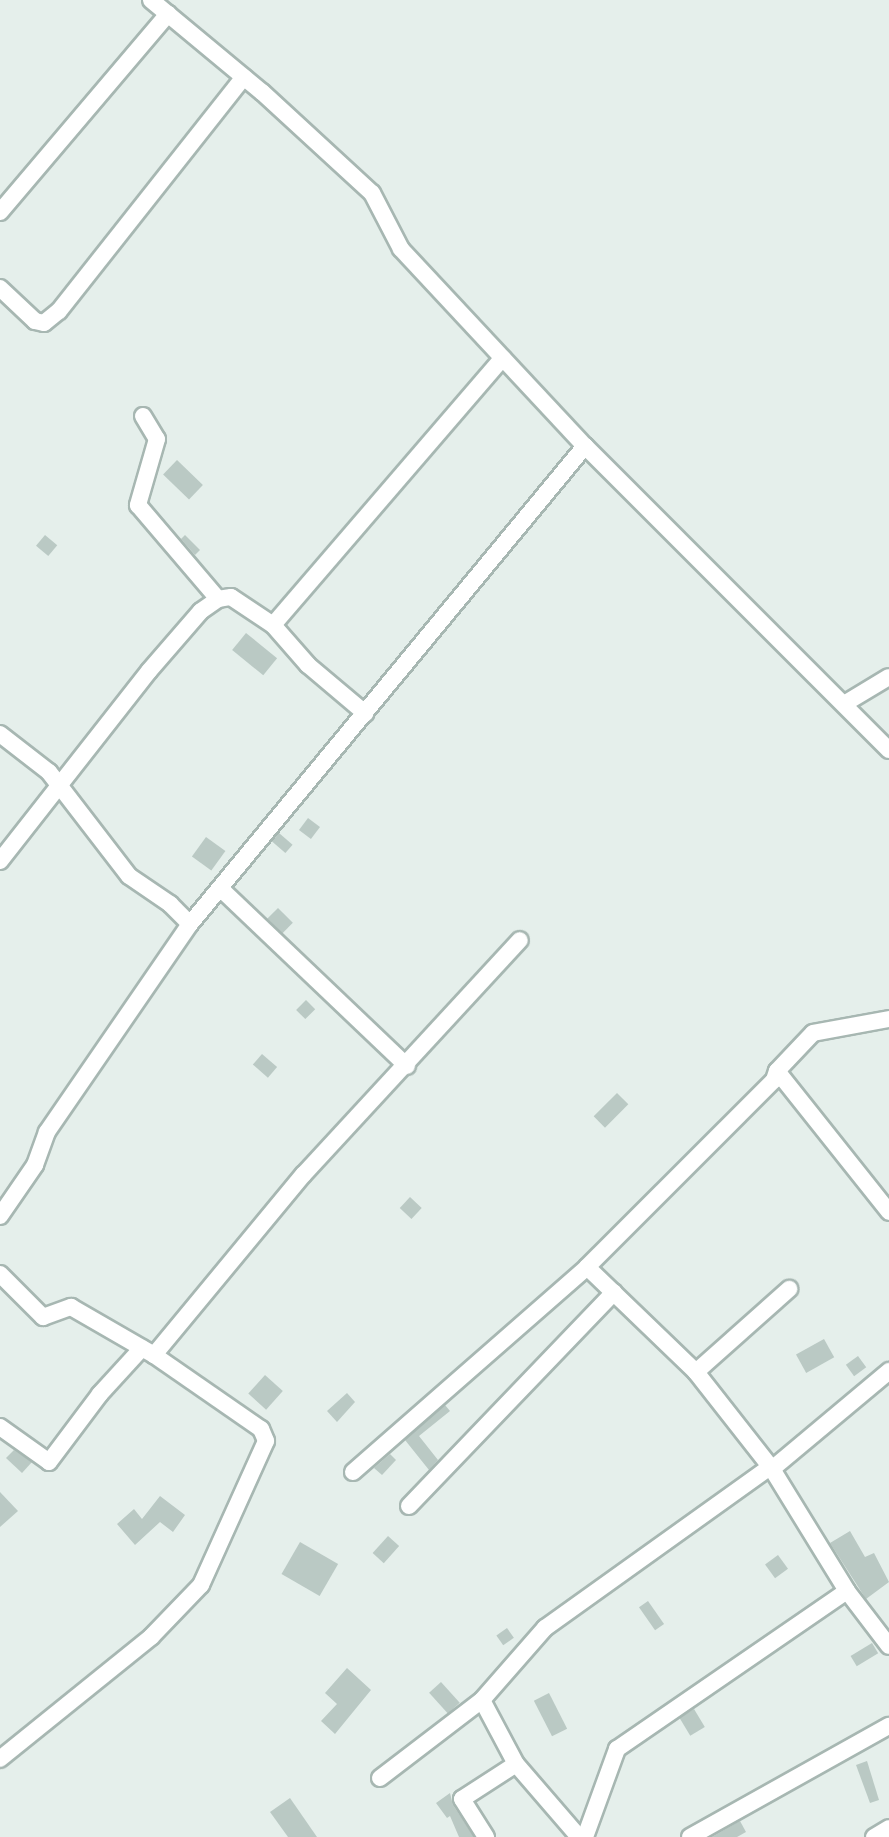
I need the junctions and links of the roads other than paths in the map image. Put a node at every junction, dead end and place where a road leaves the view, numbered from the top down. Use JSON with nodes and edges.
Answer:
{"nodes":[{"id":1,"x":151,"y":0,"type":"edge"},
{"id":2,"x":168,"y":14,"type":"junction"},
{"id":3,"x":244,"y":77,"type":"junction"},
{"id":4,"x":0,"y":212,"type":"edge"},
{"id":5,"x":0,"y":288,"type":"edge"},
{"id":6,"x":503,"y":358,"type":"junction"},
{"id":7,"x":142,"y":416,"type":"dead end"},
{"id":8,"x":585,"y":446,"type":"junction"},
{"id":9,"x":218,"y":599,"type":"junction"},
{"id":10,"x":273,"y":625,"type":"junction"},
{"id":11,"x":889,"y":677,"type":"edge"},
{"id":12,"x":844,"y":704,"type":"junction"},
{"id":13,"x":365,"y":713,"type":"junction"},
{"id":14,"x":0,"y":734,"type":"edge"},
{"id":15,"x":889,"y":750,"type":"edge"},
{"id":16,"x":59,"y":784,"type":"junction"},
{"id":17,"x":0,"y":861,"type":"edge"},
{"id":18,"x":220,"y":888,"type":"junction"},
{"id":19,"x":190,"y":924,"type":"junction"},
{"id":20,"x":520,"y":940,"type":"dead end"},
{"id":21,"x":889,"y":1019,"type":"edge"},
{"id":22,"x":407,"y":1066,"type":"junction"},
{"id":23,"x":776,"y":1072,"type":"junction"},
{"id":24,"x":889,"y":1212,"type":"edge"},
{"id":25,"x":0,"y":1216,"type":"edge"},
{"id":26,"x":587,"y":1267,"type":"junction"},
{"id":27,"x":0,"y":1274,"type":"edge"},
{"id":28,"x":789,"y":1289,"type":"dead end"},
{"id":29,"x":614,"y":1292,"type":"junction"},
{"id":30,"x":148,"y":1352,"type":"junction"},
{"id":31,"x":889,"y":1371,"type":"edge"},
{"id":32,"x":696,"y":1372,"type":"junction"},
{"id":33,"x":2,"y":1427,"type":"edge"},
{"id":34,"x":772,"y":1467,"type":"junction"},
{"id":35,"x":353,"y":1472,"type":"dead end"},
{"id":36,"x":409,"y":1507,"type":"dead end"},
{"id":37,"x":847,"y":1591,"type":"junction"},
{"id":38,"x":889,"y":1646,"type":"edge"},
{"id":39,"x":482,"y":1700,"type":"junction"},
{"id":40,"x":889,"y":1726,"type":"edge"},
{"id":41,"x":0,"y":1759,"type":"edge"},
{"id":42,"x":516,"y":1764,"type":"junction"},
{"id":43,"x":380,"y":1778,"type":"dead end"},
{"id":44,"x":889,"y":1828,"type":"edge"},
{"id":45,"x":486,"y":1837,"type":"edge"},
{"id":46,"x":579,"y":1837,"type":"edge"},
{"id":47,"x":585,"y":1837,"type":"edge"},
{"id":48,"x":690,"y":1837,"type":"edge"},
{"id":49,"x":874,"y":1837,"type":"edge"}],
"edges":[{"from":1,"to":2,"type":"street"},
{"from":2,"to":3,"type":"street"},
{"from":2,"to":4,"type":"street"},
{"from":3,"to":5,"type":"street"},
{"from":3,"to":6,"type":"street"},
{"from":6,"to":8,"type":"street"},
{"from":6,"to":10,"type":"street"},
{"from":7,"to":9,"type":"street"},
{"from":8,"to":12,"type":"street"},
{"from":8,"to":13,"type":"street"},
{"from":9,"to":10,"type":"street"},
{"from":9,"to":16,"type":"street"},
{"from":10,"to":13,"type":"street"},
{"from":11,"to":12,"type":"street"},
{"from":12,"to":15,"type":"street"},
{"from":13,"to":18,"type":"street"},
{"from":14,"to":16,"type":"street"},
{"from":16,"to":17,"type":"street"},
{"from":16,"to":19,"type":"street"},
{"from":18,"to":19,"type":"street"},
{"from":18,"to":22,"type":"street"},
{"from":19,"to":25,"type":"street"},
{"from":20,"to":22,"type":"street"},
{"from":21,"to":23,"type":"street"},
{"from":22,"to":30,"type":"street"},
{"from":23,"to":24,"type":"street"},
{"from":23,"to":26,"type":"street"},
{"from":26,"to":29,"type":"street"},
{"from":26,"to":35,"type":"street"},
{"from":27,"to":30,"type":"street"},
{"from":28,"to":32,"type":"street"},
{"from":29,"to":32,"type":"street"},
{"from":29,"to":36,"type":"street"},
{"from":30,"to":33,"type":"street"},
{"from":30,"to":41,"type":"street"},
{"from":31,"to":34,"type":"street"},
{"from":32,"to":34,"type":"street"},
{"from":34,"to":37,"type":"street"},
{"from":34,"to":39,"type":"street"},
{"from":37,"to":38,"type":"street"},
{"from":37,"to":47,"type":"street"},
{"from":39,"to":42,"type":"street"},
{"from":39,"to":43,"type":"street"},
{"from":40,"to":48,"type":"street"},
{"from":42,"to":45,"type":"street"},
{"from":42,"to":46,"type":"street"},
{"from":44,"to":49,"type":"street"}]}
